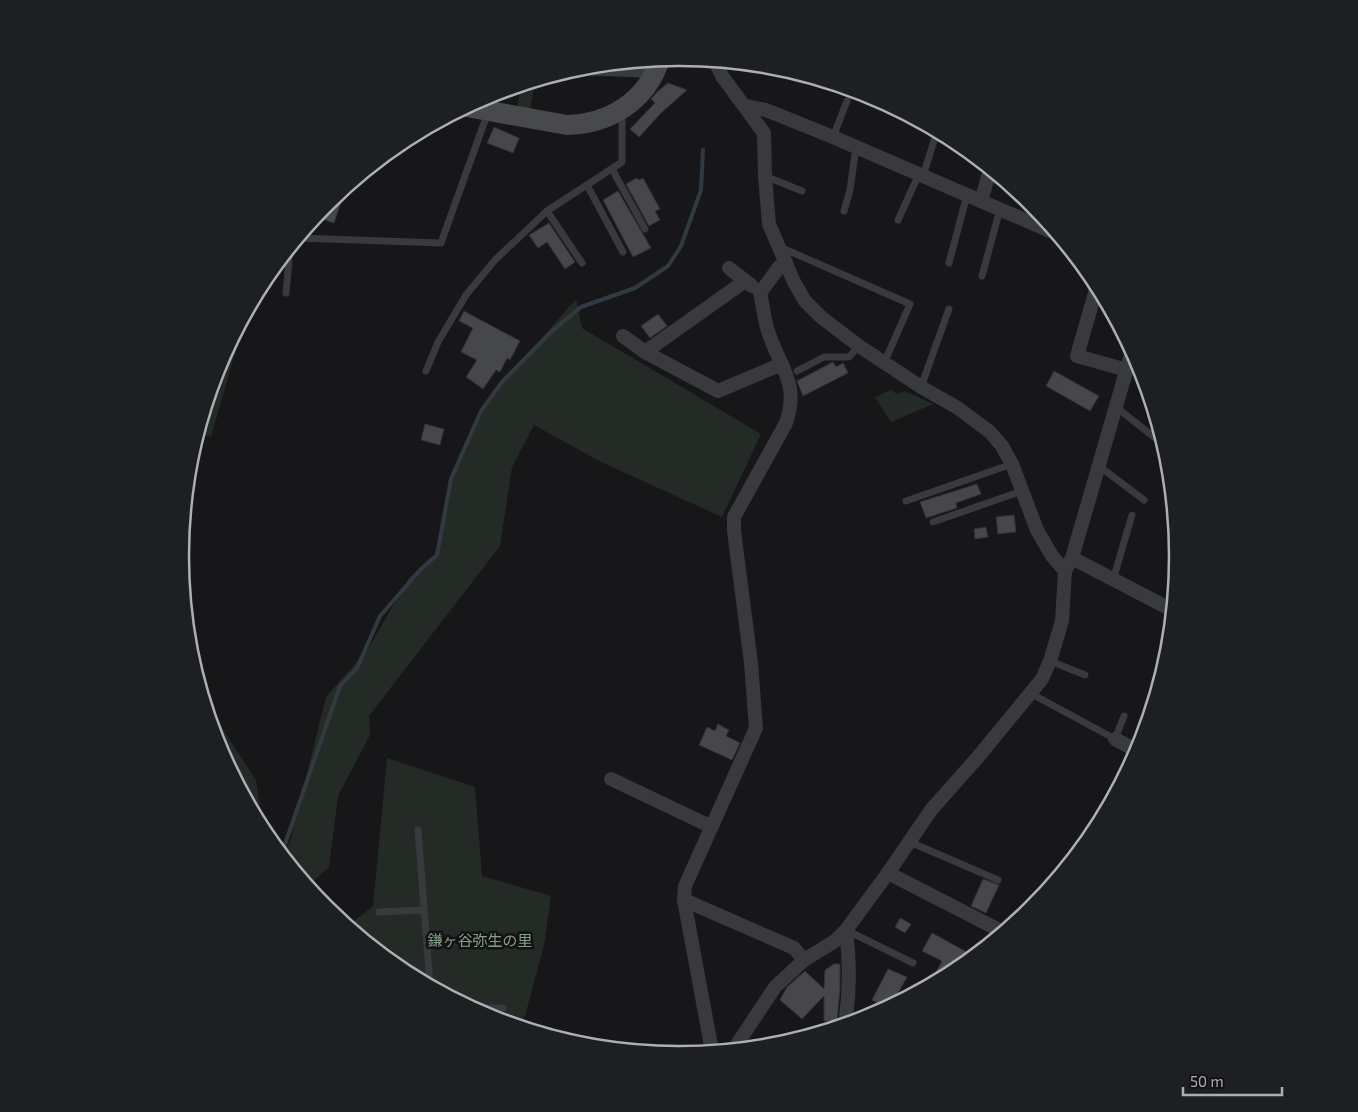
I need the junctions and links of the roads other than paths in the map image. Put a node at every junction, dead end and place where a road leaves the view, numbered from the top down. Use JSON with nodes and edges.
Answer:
{"nodes":[{"id":1,"x":657,"y":67,"type":"edge"},
{"id":2,"x":718,"y":68,"type":"edge"},
{"id":3,"x":847,"y":101,"type":"dead end"},
{"id":4,"x":745,"y":106,"type":"junction"},
{"id":5,"x":479,"y":109,"type":"edge"},
{"id":6,"x":622,"y":110,"type":"junction"},
{"id":7,"x":488,"y":111,"type":"junction"},
{"id":8,"x":833,"y":137,"type":"junction"},
{"id":9,"x":934,"y":138,"type":"edge"},
{"id":10,"x":856,"y":147,"type":"junction"},
{"id":11,"x":612,"y":169,"type":"junction"},
{"id":12,"x":921,"y":175,"type":"junction"},
{"id":13,"x":765,"y":176,"type":"junction"},
{"id":14,"x":988,"y":176,"type":"edge"},
{"id":15,"x":587,"y":185,"type":"junction"},
{"id":16,"x":802,"y":191,"type":"dead end"},
{"id":17,"x":967,"y":196,"type":"junction"},
{"id":18,"x":981,"y":201,"type":"junction"},
{"id":19,"x":844,"y":210,"type":"dead end"},
{"id":20,"x":1000,"y":210,"type":"junction"},
{"id":21,"x":547,"y":211,"type":"junction"},
{"id":22,"x":1032,"y":217,"type":"edge"},
{"id":23,"x":898,"y":220,"type":"dead end"},
{"id":24,"x":1030,"y":223,"type":"junction"},
{"id":25,"x":1042,"y":228,"type":"edge"},
{"id":26,"x":645,"y":229,"type":"dead end"},
{"id":27,"x":307,"y":238,"type":"edge"},
{"id":28,"x":779,"y":247,"type":"junction"},
{"id":29,"x":623,"y":252,"type":"dead end"},
{"id":30,"x":289,"y":259,"type":"edge"},
{"id":31,"x":786,"y":262,"type":"junction"},
{"id":32,"x":582,"y":263,"type":"dead end"},
{"id":33,"x":949,"y":264,"type":"dead end"},
{"id":34,"x":729,"y":268,"type":"dead end"},
{"id":35,"x":982,"y":276,"type":"dead end"},
{"id":36,"x":745,"y":281,"type":"junction"},
{"id":37,"x":286,"y":293,"type":"dead end"},
{"id":38,"x":760,"y":293,"type":"junction"},
{"id":39,"x":1094,"y":297,"type":"edge"},
{"id":40,"x":949,"y":309,"type":"dead end"},
{"id":41,"x":623,"y":336,"type":"dead end"},
{"id":42,"x":859,"y":346,"type":"junction"},
{"id":43,"x":645,"y":352,"type":"junction"},
{"id":44,"x":884,"y":363,"type":"junction"},
{"id":45,"x":782,"y":364,"type":"junction"},
{"id":46,"x":1129,"y":364,"type":"edge"},
{"id":47,"x":1127,"y":370,"type":"junction"},
{"id":48,"x":426,"y":371,"type":"dead end"},
{"id":49,"x":797,"y":371,"type":"dead end"},
{"id":50,"x":921,"y":387,"type":"junction"},
{"id":51,"x":1116,"y":407,"type":"junction"},
{"id":52,"x":1154,"y":437,"type":"edge"},
{"id":53,"x":1012,"y":464,"type":"junction"},
{"id":54,"x":1099,"y":466,"type":"junction"},
{"id":55,"x":1022,"y":491,"type":"junction"},
{"id":56,"x":1144,"y":500,"type":"dead end"},
{"id":57,"x":906,"y":501,"type":"dead end"},
{"id":58,"x":1132,"y":515,"type":"dead end"},
{"id":59,"x":933,"y":522,"type":"dead end"},
{"id":60,"x":1072,"y":558,"type":"junction"},
{"id":61,"x":1065,"y":571,"type":"junction"},
{"id":62,"x":1113,"y":580,"type":"junction"},
{"id":63,"x":1166,"y":607,"type":"edge"},
{"id":64,"x":1050,"y":662,"type":"junction"},
{"id":65,"x":1085,"y":675,"type":"dead end"},
{"id":66,"x":1030,"y":693,"type":"junction"},
{"id":67,"x":1124,"y":716,"type":"dead end"},
{"id":68,"x":1115,"y":739,"type":"junction"},
{"id":69,"x":1129,"y":747,"type":"edge"},
{"id":70,"x":611,"y":779,"type":"dead end"},
{"id":71,"x":712,"y":828,"type":"junction"},
{"id":72,"x":418,"y":830,"type":"dead end"},
{"id":73,"x":910,"y":842,"type":"junction"},
{"id":74,"x":888,"y":873,"type":"junction"},
{"id":75,"x":998,"y":880,"type":"dead end"},
{"id":76,"x":684,"y":900,"type":"junction"},
{"id":77,"x":424,"y":910,"type":"junction"},
{"id":78,"x":379,"y":912,"type":"dead end"},
{"id":79,"x":846,"y":930,"type":"junction"},
{"id":80,"x":995,"y":930,"type":"edge"},
{"id":81,"x":804,"y":960,"type":"junction"},
{"id":82,"x":913,"y":963,"type":"dead end"},
{"id":83,"x":429,"y":977,"type":"edge"},
{"id":84,"x":492,"y":1008,"type":"edge"},
{"id":85,"x":503,"y":1008,"type":"dead end"},
{"id":86,"x":846,"y":1016,"type":"edge"},
{"id":87,"x":738,"y":1042,"type":"edge"},
{"id":88,"x":711,"y":1045,"type":"edge"}],
"edges":[{"from":1,"to":6,"type":"street"},
{"from":2,"to":4,"type":"street"},
{"from":3,"to":8,"type":"lane"},
{"from":4,"to":8,"type":"street"},
{"from":4,"to":13,"type":"street"},
{"from":5,"to":7,"type":"street"},
{"from":6,"to":7,"type":"street"},
{"from":6,"to":11,"type":"lane"},
{"from":7,"to":27,"type":"lane"},
{"from":8,"to":10,"type":"street"},
{"from":9,"to":12,"type":"lane"},
{"from":10,"to":12,"type":"street"},
{"from":10,"to":19,"type":"lane"},
{"from":11,"to":15,"type":"lane"},
{"from":11,"to":26,"type":"lane"},
{"from":12,"to":17,"type":"street"},
{"from":12,"to":23,"type":"lane"},
{"from":13,"to":16,"type":"lane"},
{"from":13,"to":28,"type":"street"},
{"from":14,"to":18,"type":"street"},
{"from":15,"to":21,"type":"lane"},
{"from":15,"to":29,"type":"lane"},
{"from":17,"to":18,"type":"street"},
{"from":17,"to":33,"type":"lane"},
{"from":18,"to":20,"type":"street"},
{"from":20,"to":24,"type":"street"},
{"from":20,"to":35,"type":"lane"},
{"from":21,"to":32,"type":"lane"},
{"from":21,"to":48,"type":"lane"},
{"from":22,"to":24,"type":"lane"},
{"from":24,"to":25,"type":"street"},
{"from":28,"to":31,"type":"street"},
{"from":28,"to":44,"type":"lane"},
{"from":30,"to":37,"type":"lane"},
{"from":31,"to":38,"type":"street"},
{"from":31,"to":42,"type":"street"},
{"from":34,"to":36,"type":"street"},
{"from":36,"to":38,"type":"street"},
{"from":36,"to":43,"type":"street"},
{"from":38,"to":45,"type":"street"},
{"from":39,"to":47,"type":"street"},
{"from":40,"to":50,"type":"lane"},
{"from":41,"to":43,"type":"street"},
{"from":42,"to":44,"type":"street"},
{"from":42,"to":49,"type":"lane"},
{"from":43,"to":45,"type":"street"},
{"from":44,"to":50,"type":"street"},
{"from":45,"to":71,"type":"street"},
{"from":46,"to":47,"type":"street"},
{"from":47,"to":51,"type":"street"},
{"from":50,"to":53,"type":"street"},
{"from":51,"to":52,"type":"lane"},
{"from":51,"to":54,"type":"street"},
{"from":53,"to":55,"type":"street"},
{"from":53,"to":57,"type":"lane"},
{"from":54,"to":56,"type":"lane"},
{"from":54,"to":60,"type":"street"},
{"from":55,"to":59,"type":"lane"},
{"from":55,"to":61,"type":"street"},
{"from":58,"to":62,"type":"lane"},
{"from":60,"to":61,"type":"street"},
{"from":60,"to":62,"type":"street"},
{"from":61,"to":64,"type":"street"},
{"from":62,"to":63,"type":"street"},
{"from":64,"to":65,"type":"lane"},
{"from":64,"to":66,"type":"street"},
{"from":66,"to":68,"type":"lane"},
{"from":66,"to":73,"type":"street"},
{"from":67,"to":68,"type":"lane"},
{"from":68,"to":69,"type":"street"},
{"from":70,"to":71,"type":"street"},
{"from":71,"to":76,"type":"street"},
{"from":72,"to":77,"type":"lane"},
{"from":73,"to":74,"type":"street"},
{"from":73,"to":75,"type":"lane"},
{"from":74,"to":79,"type":"street"},
{"from":74,"to":80,"type":"street"},
{"from":76,"to":81,"type":"street"},
{"from":76,"to":88,"type":"street"},
{"from":77,"to":78,"type":"lane"},
{"from":77,"to":83,"type":"lane"},
{"from":79,"to":81,"type":"street"},
{"from":79,"to":82,"type":"lane"},
{"from":79,"to":86,"type":"street"},
{"from":81,"to":87,"type":"street"},
{"from":84,"to":85,"type":"lane"}]}
